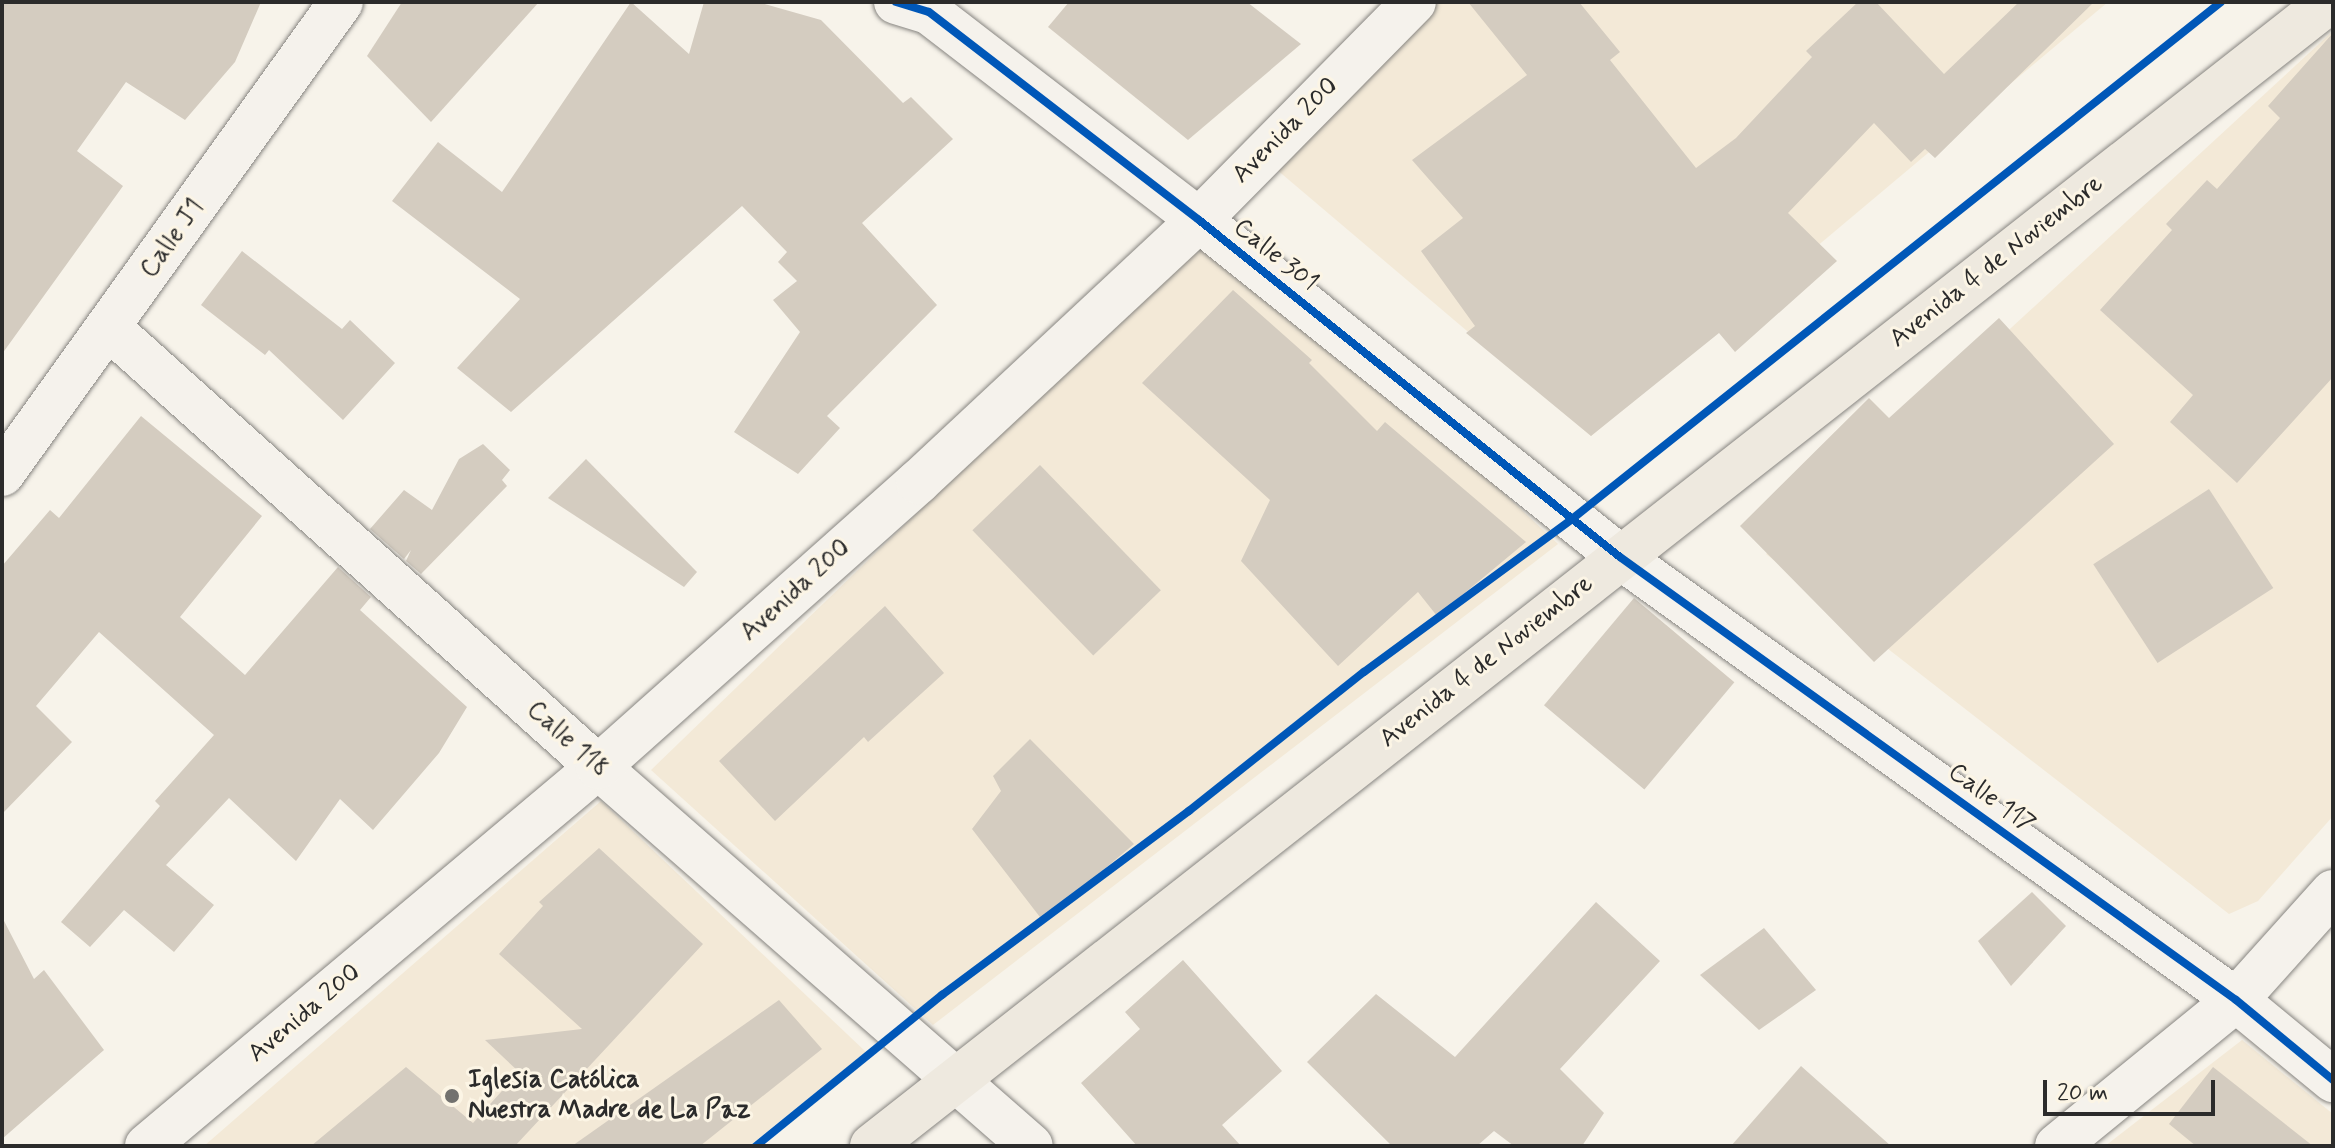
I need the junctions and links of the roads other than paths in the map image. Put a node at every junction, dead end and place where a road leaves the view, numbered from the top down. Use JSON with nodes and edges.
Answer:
{"nodes":[{"id":1,"x":341,"y":2,"type":"edge"},
{"id":2,"x":896,"y":2,"type":"edge"},
{"id":3,"x":1414,"y":2,"type":"edge"},
{"id":4,"x":2329,"y":2,"type":"edge"},
{"id":5,"x":1199,"y":220,"type":"junction"},
{"id":6,"x":109,"y":328,"type":"junction"},
{"id":7,"x":2,"y":474,"type":"edge"},
{"id":8,"x":1620,"y":557,"type":"junction"},
{"id":9,"x":598,"y":767,"type":"junction"},
{"id":10,"x":2333,"y":892,"type":"edge"},
{"id":11,"x":2236,"y":1000,"type":"junction"},
{"id":12,"x":956,"y":1079,"type":"junction"},
{"id":13,"x":2333,"y":1080,"type":"edge"},
{"id":14,"x":147,"y":1146,"type":"edge"},
{"id":15,"x":872,"y":1146,"type":"edge"},
{"id":16,"x":1031,"y":1146,"type":"edge"},
{"id":17,"x":2057,"y":1146,"type":"edge"}],
"edges":[{"from":1,"to":6,"type":"street","name":"Calle J1"},
{"from":2,"to":5,"type":"street","name":"Calle 301"},
{"from":3,"to":5,"type":"street","name":"Avenida 200"},
{"from":4,"to":8,"type":"main road","name":"Avenida 4 de Noviembre"},
{"from":5,"to":8,"type":"street","name":"Calle 301"},
{"from":5,"to":9,"type":"street","name":"Avenida 200"},
{"from":6,"to":7,"type":"street","name":"Calle J1"},
{"from":6,"to":9,"type":"street","name":"Calle 118"},
{"from":8,"to":11,"type":"street","name":"Calle 117"},
{"from":8,"to":12,"type":"main road","name":"Avenida 4 de Noviembre"},
{"from":9,"to":12,"type":"street","name":"Calle 118"},
{"from":9,"to":14,"type":"street","name":"Avenida 200"},
{"from":10,"to":11,"type":"street"},
{"from":11,"to":13,"type":"street","name":"Calle 117"},
{"from":11,"to":17,"type":"street"},
{"from":12,"to":15,"type":"main road","name":"Avenida 4 de Noviembre"},
{"from":12,"to":16,"type":"street","name":"Calle 118"}]}
